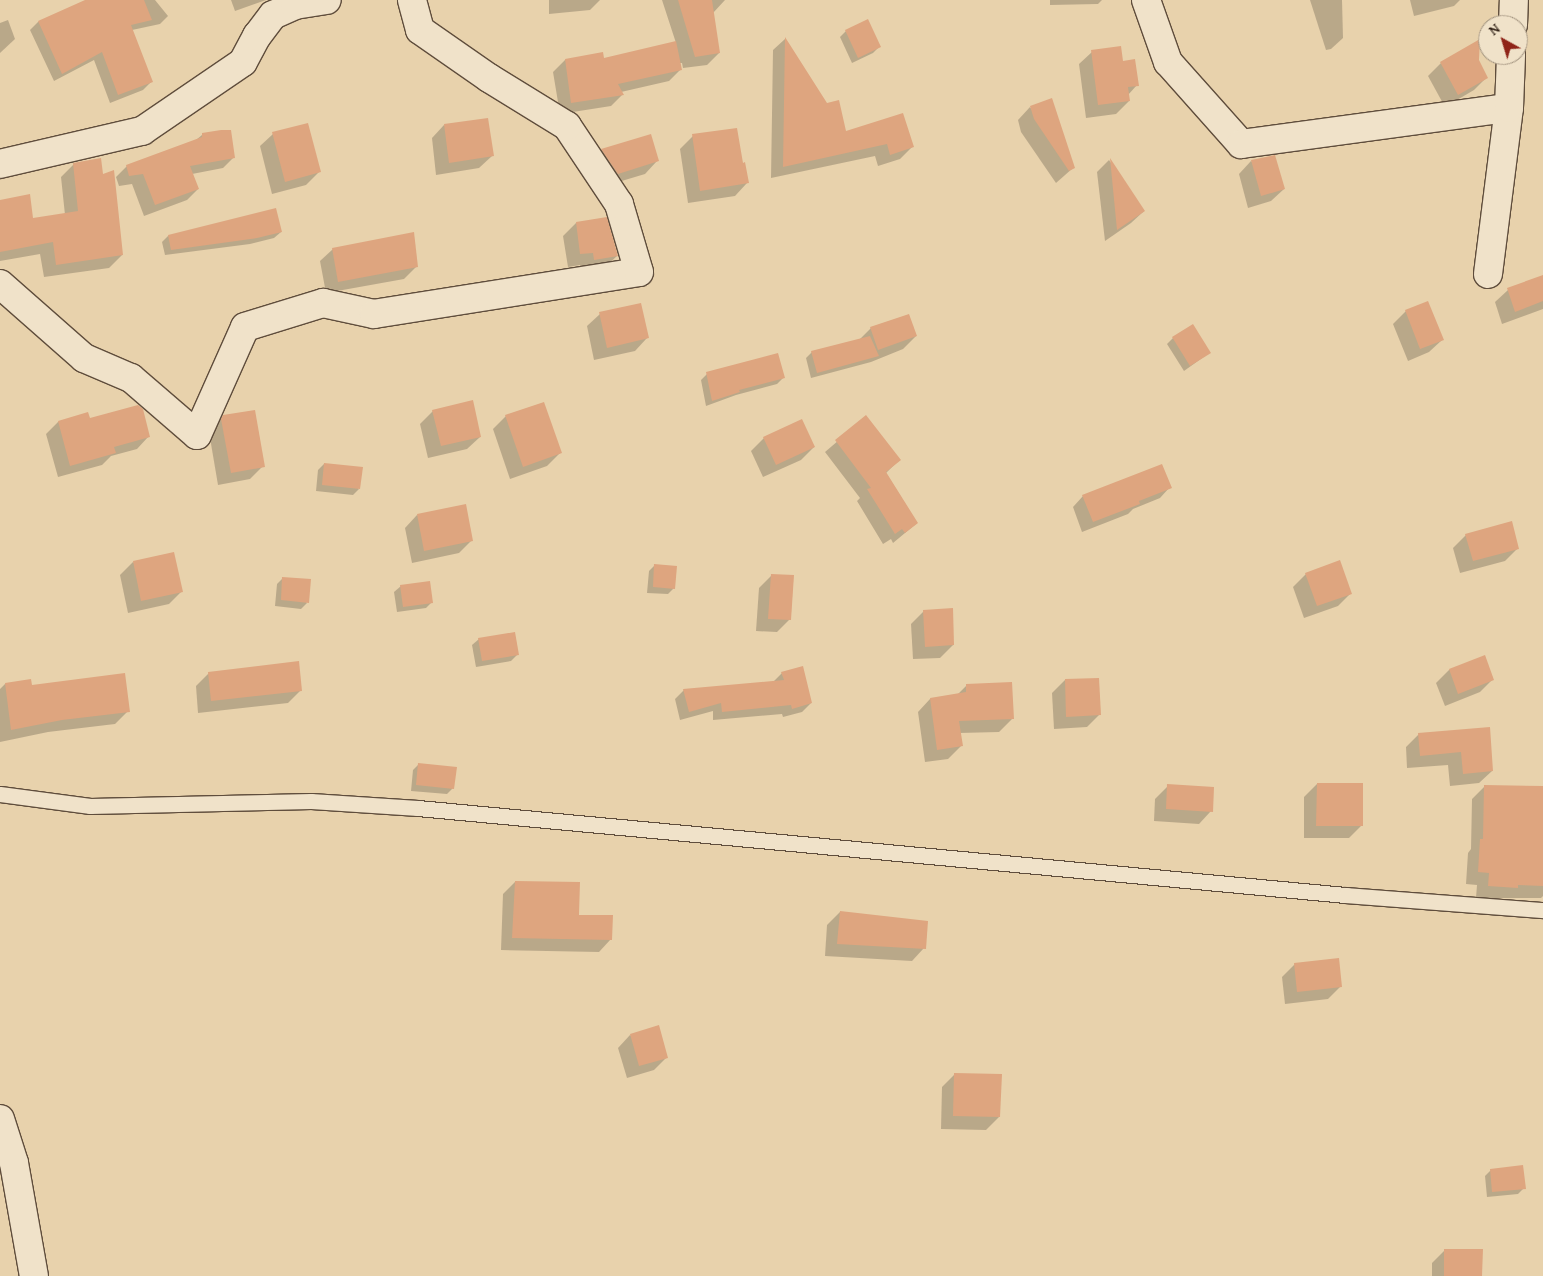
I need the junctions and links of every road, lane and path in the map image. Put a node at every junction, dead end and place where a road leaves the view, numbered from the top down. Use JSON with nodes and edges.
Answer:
{"nodes":[{"id":1,"x":327,"y":0,"type":"edge"},
{"id":2,"x":412,"y":0,"type":"edge"},
{"id":3,"x":1146,"y":0,"type":"edge"},
{"id":4,"x":1514,"y":0,"type":"edge"},
{"id":5,"x":1513,"y":15,"type":"edge"},
{"id":6,"x":1511,"y":65,"type":"edge"},
{"id":7,"x":1509,"y":108,"type":"junction"},
{"id":8,"x":0,"y":164,"type":"edge"},
{"id":9,"x":1488,"y":274,"type":"dead end"},
{"id":10,"x":0,"y":284,"type":"edge"},
{"id":11,"x":0,"y":794,"type":"edge"},
{"id":12,"x":1543,"y":910,"type":"edge"},
{"id":13,"x":0,"y":1119,"type":"edge"},
{"id":14,"x":34,"y":1276,"type":"edge"}],
"edges":[{"from":1,"to":8,"type":"street"},
{"from":2,"to":10,"type":"street"},
{"from":3,"to":7,"type":"street"},
{"from":4,"to":5,"type":"street"},
{"from":6,"to":7,"type":"street"},
{"from":7,"to":9,"type":"street"},
{"from":11,"to":12,"type":"lane"},
{"from":13,"to":14,"type":"street"}]}
